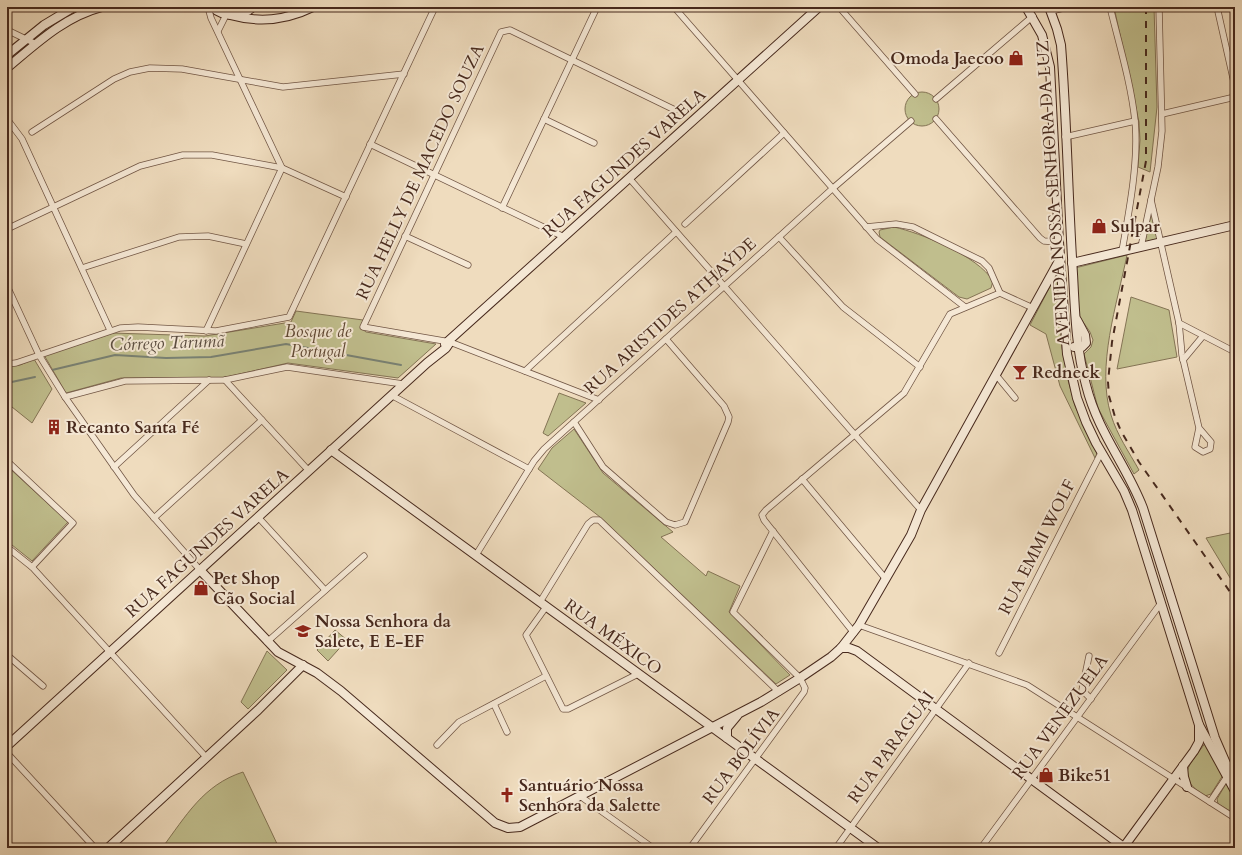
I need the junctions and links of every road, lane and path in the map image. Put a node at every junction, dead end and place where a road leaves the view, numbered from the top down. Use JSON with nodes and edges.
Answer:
{"nodes":[{"id":1,"x":74,"y":7,"type":"edge"},
{"id":2,"x":102,"y":7,"type":"edge"},
{"id":3,"x":208,"y":7,"type":"edge"},
{"id":4,"x":212,"y":7,"type":"edge"},
{"id":5,"x":253,"y":7,"type":"edge"},
{"id":6,"x":313,"y":7,"type":"edge"},
{"id":7,"x":435,"y":7,"type":"edge"},
{"id":8,"x":597,"y":7,"type":"edge"},
{"id":9,"x":674,"y":7,"type":"edge"},
{"id":10,"x":819,"y":7,"type":"edge"},
{"id":11,"x":839,"y":7,"type":"edge"},
{"id":12,"x":1026,"y":7,"type":"edge"},
{"id":13,"x":1068,"y":7,"type":"edge"},
{"id":14,"x":1110,"y":7,"type":"edge"},
{"id":15,"x":1159,"y":7,"type":"edge"},
{"id":16,"x":1217,"y":7,"type":"edge"},
{"id":17,"x":1050,"y":9,"type":"edge"},
{"id":18,"x":228,"y":15,"type":"junction"},
{"id":19,"x":1033,"y":16,"type":"junction"},
{"id":20,"x":7,"y":30,"type":"edge"},
{"id":21,"x":218,"y":31,"type":"junction"},
{"id":22,"x":26,"y":39,"type":"junction"},
{"id":23,"x":36,"y":44,"type":"junction"},
{"id":24,"x":7,"y":55,"type":"edge"},
{"id":25,"x":572,"y":60,"type":"junction"},
{"id":26,"x":7,"y":68,"type":"edge"},
{"id":27,"x":404,"y":74,"type":"junction"},
{"id":28,"x":737,"y":79,"type":"junction"},
{"id":29,"x":241,"y":80,"type":"junction"},
{"id":30,"x":1235,"y":86,"type":"edge"},
{"id":31,"x":915,"y":94,"type":"dead end"},
{"id":32,"x":1235,"y":97,"type":"edge"},
{"id":33,"x":936,"y":99,"type":"dead end"},
{"id":34,"x":675,"y":110,"type":"dead end"},
{"id":35,"x":1162,"y":114,"type":"junction"},
{"id":36,"x":7,"y":119,"type":"edge"},
{"id":37,"x":544,"y":119,"type":"junction"},
{"id":38,"x":936,"y":119,"type":"dead end"},
{"id":39,"x":910,"y":121,"type":"dead end"},
{"id":40,"x":1135,"y":121,"type":"junction"},
{"id":41,"x":32,"y":132,"type":"dead end"},
{"id":42,"x":784,"y":133,"type":"junction"},
{"id":43,"x":1065,"y":137,"type":"junction"},
{"id":44,"x":594,"y":143,"type":"dead end"},
{"id":45,"x":370,"y":144,"type":"junction"},
{"id":46,"x":282,"y":168,"type":"junction"},
{"id":47,"x":434,"y":175,"type":"junction"},
{"id":48,"x":628,"y":178,"type":"junction"},
{"id":49,"x":832,"y":189,"type":"junction"},
{"id":50,"x":346,"y":197,"type":"junction"},
{"id":51,"x":1151,"y":200,"type":"junction"},
{"id":52,"x":1057,"y":206,"type":"junction"},
{"id":53,"x":53,"y":207,"type":"junction"},
{"id":54,"x":502,"y":208,"type":"junction"},
{"id":55,"x":1069,"y":209,"type":"junction"},
{"id":56,"x":685,"y":224,"type":"dead end"},
{"id":57,"x":1235,"y":226,"type":"edge"},
{"id":58,"x":866,"y":227,"type":"junction"},
{"id":59,"x":7,"y":229,"type":"edge"},
{"id":60,"x":676,"y":232,"type":"junction"},
{"id":61,"x":406,"y":236,"type":"junction"},
{"id":62,"x":564,"y":237,"type":"junction"},
{"id":63,"x":778,"y":237,"type":"junction"},
{"id":64,"x":1059,"y":242,"type":"junction"},
{"id":65,"x":1161,"y":242,"type":"junction"},
{"id":66,"x":246,"y":244,"type":"junction"},
{"id":67,"x":1142,"y":247,"type":"junction"},
{"id":68,"x":1122,"y":251,"type":"junction"},
{"id":69,"x":1060,"y":259,"type":"junction"},
{"id":70,"x":1072,"y":263,"type":"junction"},
{"id":71,"x":468,"y":265,"type":"dead end"},
{"id":72,"x":82,"y":268,"type":"junction"},
{"id":73,"x":7,"y":286,"type":"edge"},
{"id":74,"x":724,"y":286,"type":"junction"},
{"id":75,"x":1000,"y":292,"type":"junction"},
{"id":76,"x":965,"y":307,"type":"junction"},
{"id":77,"x":1033,"y":308,"type":"junction"},
{"id":78,"x":1179,"y":323,"type":"junction"},
{"id":79,"x":110,"y":330,"type":"junction"},
{"id":80,"x":206,"y":331,"type":"junction"},
{"id":81,"x":1203,"y":336,"type":"junction"},
{"id":82,"x":666,"y":339,"type":"junction"},
{"id":83,"x":1065,"y":339,"type":"junction"},
{"id":84,"x":450,"y":342,"type":"junction"},
{"id":85,"x":1078,"y":348,"type":"junction"},
{"id":86,"x":1235,"y":352,"type":"edge"},
{"id":87,"x":1190,"y":353,"type":"junction"},
{"id":88,"x":38,"y":354,"type":"junction"},
{"id":89,"x":1183,"y":360,"type":"junction"},
{"id":90,"x":7,"y":364,"type":"edge"},
{"id":91,"x":920,"y":367,"type":"junction"},
{"id":92,"x":525,"y":371,"type":"junction"},
{"id":93,"x":1186,"y":371,"type":"junction"},
{"id":94,"x":996,"y":375,"type":"junction"},
{"id":95,"x":209,"y":380,"type":"junction"},
{"id":96,"x":225,"y":380,"type":"junction"},
{"id":97,"x":403,"y":384,"type":"junction"},
{"id":98,"x":391,"y":395,"type":"junction"},
{"id":99,"x":65,"y":397,"type":"junction"},
{"id":100,"x":1015,"y":398,"type":"dead end"},
{"id":101,"x":599,"y":400,"type":"junction"},
{"id":102,"x":262,"y":420,"type":"junction"},
{"id":103,"x":574,"y":422,"type":"junction"},
{"id":104,"x":1199,"y":428,"type":"dead end"},
{"id":105,"x":855,"y":435,"type":"junction"},
{"id":106,"x":331,"y":450,"type":"junction"},
{"id":107,"x":1101,"y":452,"type":"junction"},
{"id":108,"x":7,"y":461,"type":"edge"},
{"id":109,"x":114,"y":467,"type":"junction"},
{"id":110,"x":529,"y":469,"type":"junction"},
{"id":111,"x":308,"y":471,"type":"junction"},
{"id":112,"x":802,"y":479,"type":"junction"},
{"id":113,"x":921,"y":510,"type":"junction"},
{"id":114,"x":258,"y":516,"type":"junction"},
{"id":115,"x":154,"y":518,"type":"junction"},
{"id":116,"x":773,"y":531,"type":"junction"},
{"id":117,"x":7,"y":547,"type":"edge"},
{"id":118,"x":476,"y":555,"type":"junction"},
{"id":119,"x":364,"y":556,"type":"dead end"},
{"id":120,"x":32,"y":567,"type":"junction"},
{"id":121,"x":200,"y":570,"type":"junction"},
{"id":122,"x":885,"y":578,"type":"junction"},
{"id":123,"x":325,"y":590,"type":"junction"},
{"id":124,"x":1162,"y":603,"type":"junction"},
{"id":125,"x":543,"y":604,"type":"junction"},
{"id":126,"x":859,"y":625,"type":"junction"},
{"id":127,"x":854,"y":633,"type":"junction"},
{"id":128,"x":267,"y":642,"type":"junction"},
{"id":129,"x":841,"y":648,"type":"junction"},
{"id":130,"x":856,"y":651,"type":"junction"},
{"id":131,"x":110,"y":652,"type":"junction"},
{"id":132,"x":999,"y":653,"type":"dead end"},
{"id":133,"x":7,"y":655,"type":"edge"},
{"id":134,"x":1089,"y":656,"type":"dead end"},
{"id":135,"x":968,"y":663,"type":"junction"},
{"id":136,"x":303,"y":665,"type":"junction"},
{"id":137,"x":638,"y":674,"type":"junction"},
{"id":138,"x":546,"y":676,"type":"junction"},
{"id":139,"x":800,"y":678,"type":"junction"},
{"id":140,"x":43,"y":686,"type":"dead end"},
{"id":141,"x":779,"y":692,"type":"junction"},
{"id":142,"x":1091,"y":698,"type":"junction"},
{"id":143,"x":494,"y":704,"type":"junction"},
{"id":144,"x":936,"y":709,"type":"junction"},
{"id":145,"x":740,"y":713,"type":"junction"},
{"id":146,"x":1078,"y":717,"type":"junction"},
{"id":147,"x":1199,"y":725,"type":"junction"},
{"id":148,"x":712,"y":727,"type":"junction"},
{"id":149,"x":507,"y":732,"type":"dead end"},
{"id":150,"x":727,"y":738,"type":"junction"},
{"id":151,"x":438,"y":745,"type":"dead end"},
{"id":152,"x":7,"y":746,"type":"edge"},
{"id":153,"x":7,"y":753,"type":"edge"},
{"id":154,"x":206,"y":757,"type":"junction"},
{"id":155,"x":756,"y":759,"type":"junction"},
{"id":156,"x":1183,"y":766,"type":"junction"},
{"id":157,"x":1228,"y":774,"type":"junction"},
{"id":158,"x":1031,"y":779,"type":"junction"},
{"id":159,"x":1174,"y":779,"type":"junction"},
{"id":160,"x":1235,"y":781,"type":"edge"},
{"id":161,"x":1187,"y":787,"type":"junction"},
{"id":162,"x":1235,"y":791,"type":"edge"},
{"id":163,"x":580,"y":796,"type":"junction"},
{"id":164,"x":1210,"y":802,"type":"junction"},
{"id":165,"x":1235,"y":818,"type":"edge"},
{"id":166,"x":850,"y":828,"type":"junction"},
{"id":167,"x":95,"y":848,"type":"edge"},
{"id":168,"x":108,"y":848,"type":"edge"},
{"id":169,"x":653,"y":848,"type":"edge"},
{"id":170,"x":690,"y":848,"type":"edge"},
{"id":171,"x":836,"y":848,"type":"edge"},
{"id":172,"x":878,"y":848,"type":"edge"},
{"id":173,"x":981,"y":848,"type":"edge"},
{"id":174,"x":1124,"y":848,"type":"edge"}],
"edges":[{"from":1,"to":22,"type":"main road"},
{"from":2,"to":23,"type":"main road"},
{"from":3,"to":21,"type":"street"},
{"from":4,"to":18,"type":"main road"},
{"from":5,"to":18,"type":"main road"},
{"from":6,"to":18,"type":"main road"},
{"from":7,"to":27,"type":"street"},
{"from":8,"to":25,"type":"street"},
{"from":9,"to":28,"type":"street"},
{"from":10,"to":28,"type":"main road","name":"RUA FAGUNDES VARELA"},
{"from":11,"to":31,"type":"street"},
{"from":12,"to":19,"type":"main road","name":"AVENIDA NOSSA SENHORA DA LUZ"},
{"from":13,"to":17,"type":"street"},
{"from":14,"to":40,"type":"street"},
{"from":15,"to":35,"type":"street"},
{"from":16,"to":30,"type":"street"},
{"from":17,"to":43,"type":"main road","name":"AVENIDA NOSSA SENHORA DA LUZ"},
{"from":18,"to":21,"type":"street"},
{"from":19,"to":33,"type":"street"},
{"from":19,"to":52,"type":"main road","name":"AVENIDA NOSSA SENHORA DA LUZ"},
{"from":20,"to":22,"type":"street"},
{"from":21,"to":29,"type":"street"},
{"from":22,"to":23,"type":"street"},
{"from":22,"to":24,"type":"main road"},
{"from":23,"to":26,"type":"main road"},
{"from":25,"to":34,"type":"street"},
{"from":25,"to":37,"type":"street"},
{"from":25,"to":47,"type":"street","name":"RUA HELLY DE MACEDO SOUZA"},
{"from":27,"to":29,"type":"street"},
{"from":27,"to":45,"type":"street"},
{"from":28,"to":42,"type":"street"},
{"from":28,"to":48,"type":"main road","name":"RUA FAGUNDES VARELA"},
{"from":29,"to":41,"type":"street"},
{"from":29,"to":46,"type":"street"},
{"from":32,"to":35,"type":"street"},
{"from":35,"to":51,"type":"street"},
{"from":36,"to":53,"type":"street"},
{"from":37,"to":44,"type":"street"},
{"from":37,"to":54,"type":"street"},
{"from":38,"to":64,"type":"street"},
{"from":39,"to":49,"type":"street","name":"RUA ARISTIDES ATHAÝDE"},
{"from":40,"to":43,"type":"street"},
{"from":40,"to":68,"type":"street"},
{"from":42,"to":49,"type":"street"},
{"from":42,"to":56,"type":"street"},
{"from":43,"to":55,"type":"main road","name":"AVENIDA NOSSA SENHORA DA LUZ"},
{"from":45,"to":47,"type":"street"},
{"from":45,"to":50,"type":"street"},
{"from":46,"to":50,"type":"street"},
{"from":46,"to":53,"type":"street"},
{"from":46,"to":66,"type":"street"},
{"from":47,"to":54,"type":"street"},
{"from":47,"to":61,"type":"street","name":"RUA HELLY DE MACEDO SOUZA"},
{"from":48,"to":60,"type":"street"},
{"from":48,"to":62,"type":"main road","name":"RUA FAGUNDES VARELA"},
{"from":49,"to":58,"type":"street"},
{"from":49,"to":63,"type":"street","name":"RUA ARISTIDES ATHAÝDE"},
{"from":50,"to":80,"type":"street"},
{"from":51,"to":65,"type":"street"},
{"from":51,"to":67,"type":"street"},
{"from":52,"to":55,"type":"main road"},
{"from":52,"to":64,"type":"main road","name":"AVENIDA NOSSA SENHORA DA LUZ"},
{"from":53,"to":59,"type":"street"},
{"from":53,"to":72,"type":"street"},
{"from":54,"to":62,"type":"street"},
{"from":55,"to":70,"type":"main road","name":"AVENIDA NOSSA SENHORA DA LUZ"},
{"from":57,"to":65,"type":"main road"},
{"from":58,"to":75,"type":"street"},
{"from":58,"to":76,"type":"street"},
{"from":60,"to":74,"type":"street"},
{"from":60,"to":92,"type":"street"},
{"from":61,"to":71,"type":"street"},
{"from":61,"to":84,"type":"street","name":"RUA HELLY DE MACEDO SOUZA"},
{"from":62,"to":84,"type":"main road","name":"RUA FAGUNDES VARELA"},
{"from":63,"to":74,"type":"street","name":"RUA ARISTIDES ATHAÝDE"},
{"from":63,"to":91,"type":"street"},
{"from":64,"to":69,"type":"main road","name":"AVENIDA NOSSA SENHORA DA LUZ"},
{"from":65,"to":67,"type":"main road"},
{"from":65,"to":78,"type":"street"},
{"from":66,"to":72,"type":"street"},
{"from":66,"to":80,"type":"street"},
{"from":67,"to":68,"type":"main road"},
{"from":68,"to":70,"type":"main road"},
{"from":69,"to":77,"type":"main road"},
{"from":69,"to":83,"type":"main road","name":"AVENIDA NOSSA SENHORA DA LUZ"},
{"from":70,"to":85,"type":"main road","name":"AVENIDA NOSSA SENHORA DA LUZ"},
{"from":72,"to":79,"type":"street"},
{"from":73,"to":88,"type":"street"},
{"from":74,"to":82,"type":"street","name":"RUA ARISTIDES ATHAÝDE"},
{"from":74,"to":105,"type":"street"},
{"from":75,"to":76,"type":"street"},
{"from":75,"to":77,"type":"street"},
{"from":76,"to":91,"type":"street"},
{"from":77,"to":94,"type":"main road"},
{"from":78,"to":81,"type":"street"},
{"from":78,"to":89,"type":"street"},
{"from":79,"to":80,"type":"street"},
{"from":79,"to":88,"type":"street"},
{"from":81,"to":86,"type":"street"},
{"from":81,"to":87,"type":"street"},
{"from":82,"to":101,"type":"street","name":"RUA ARISTIDES ATHAÝDE"},
{"from":82,"to":103,"type":"street"},
{"from":83,"to":85,"type":"main road"},
{"from":83,"to":107,"type":"main road","name":"AVENIDA NOSSA SENHORA DA LUZ"},
{"from":84,"to":92,"type":"street"},
{"from":84,"to":97,"type":"main road","name":"RUA FAGUNDES VARELA"},
{"from":85,"to":157,"type":"main road","name":"AVENIDA NOSSA SENHORA DA LUZ"},
{"from":87,"to":89,"type":"street"},
{"from":87,"to":93,"type":"street"},
{"from":88,"to":90,"type":"street"},
{"from":88,"to":99,"type":"street"},
{"from":89,"to":93,"type":"street"},
{"from":91,"to":105,"type":"street"},
{"from":92,"to":101,"type":"street"},
{"from":93,"to":104,"type":"street"},
{"from":94,"to":100,"type":"street"},
{"from":94,"to":113,"type":"main road"},
{"from":95,"to":96,"type":"street"},
{"from":95,"to":99,"type":"street"},
{"from":95,"to":109,"type":"street"},
{"from":96,"to":97,"type":"street"},
{"from":96,"to":102,"type":"street"},
{"from":97,"to":98,"type":"main road","name":"RUA FAGUNDES VARELA"},
{"from":98,"to":106,"type":"main road","name":"RUA FAGUNDES VARELA"},
{"from":98,"to":110,"type":"street"},
{"from":99,"to":109,"type":"street"},
{"from":101,"to":103,"type":"street","name":"RUA ARISTIDES ATHAÝDE"},
{"from":102,"to":111,"type":"street"},
{"from":102,"to":115,"type":"street"},
{"from":103,"to":110,"type":"street","name":"RUA ARISTIDES ATHAÝDE"},
{"from":105,"to":112,"type":"street"},
{"from":105,"to":113,"type":"street"},
{"from":106,"to":111,"type":"main road","name":"RUA FAGUNDES VARELA"},
{"from":106,"to":118,"type":"main road","name":"RUA MÉXICO"},
{"from":107,"to":124,"type":"main road","name":"AVENIDA NOSSA SENHORA DA LUZ"},
{"from":107,"to":132,"type":"street","name":"RUA EMMI WOLF"},
{"from":108,"to":120,"type":"street"},
{"from":109,"to":115,"type":"street"},
{"from":110,"to":118,"type":"street","name":"RUA ARISTIDES ATHAÝDE"},
{"from":111,"to":114,"type":"main road","name":"RUA FAGUNDES VARELA"},
{"from":112,"to":116,"type":"street"},
{"from":112,"to":122,"type":"street"},
{"from":113,"to":122,"type":"main road"},
{"from":114,"to":121,"type":"main road","name":"RUA FAGUNDES VARELA"},
{"from":114,"to":123,"type":"street"},
{"from":115,"to":121,"type":"street"},
{"from":116,"to":127,"type":"street"},
{"from":116,"to":139,"type":"street"},
{"from":117,"to":120,"type":"street"},
{"from":118,"to":125,"type":"main road","name":"RUA MÉXICO"},
{"from":119,"to":123,"type":"street"},
{"from":120,"to":131,"type":"street"},
{"from":121,"to":128,"type":"main road"},
{"from":121,"to":131,"type":"main road","name":"RUA FAGUNDES VARELA"},
{"from":122,"to":126,"type":"main road"},
{"from":123,"to":128,"type":"street"},
{"from":124,"to":142,"type":"street","name":"RUA VENEZUELA"},
{"from":124,"to":147,"type":"main road","name":"AVENIDA NOSSA SENHORA DA LUZ"},
{"from":125,"to":137,"type":"main road","name":"RUA MÉXICO"},
{"from":125,"to":138,"type":"street"},
{"from":125,"to":141,"type":"street"},
{"from":126,"to":127,"type":"main road"},
{"from":126,"to":135,"type":"street"},
{"from":127,"to":129,"type":"main road"},
{"from":127,"to":130,"type":"main road"},
{"from":128,"to":136,"type":"main road"},
{"from":129,"to":130,"type":"main road"},
{"from":129,"to":139,"type":"main road"},
{"from":130,"to":144,"type":"main road"},
{"from":131,"to":152,"type":"main road","name":"RUA FAGUNDES VARELA"},
{"from":131,"to":154,"type":"street"},
{"from":133,"to":140,"type":"street"},
{"from":134,"to":142,"type":"street"},
{"from":135,"to":144,"type":"street","name":"RUA PARAGUAI"},
{"from":135,"to":146,"type":"street"},
{"from":136,"to":154,"type":"main road"},
{"from":136,"to":163,"type":"main road"},
{"from":137,"to":138,"type":"street"},
{"from":137,"to":148,"type":"main road","name":"RUA MÉXICO"},
{"from":138,"to":143,"type":"street"},
{"from":139,"to":141,"type":"main road"},
{"from":139,"to":155,"type":"street","name":"RUA BOLÍVIA"},
{"from":141,"to":145,"type":"main road"},
{"from":142,"to":146,"type":"street","name":"RUA VENEZUELA"},
{"from":143,"to":149,"type":"street"},
{"from":143,"to":151,"type":"street"},
{"from":144,"to":158,"type":"main road"},
{"from":144,"to":166,"type":"street","name":"RUA PARAGUAI"},
{"from":145,"to":148,"type":"main road"},
{"from":145,"to":150,"type":"main road"},
{"from":146,"to":158,"type":"street","name":"RUA VENEZUELA"},
{"from":146,"to":159,"type":"street"},
{"from":147,"to":156,"type":"main road"},
{"from":147,"to":157,"type":"main road","name":"AVENIDA NOSSA SENHORA DA LUZ"},
{"from":148,"to":150,"type":"main road","name":"RUA MÉXICO"},
{"from":148,"to":163,"type":"main road"},
{"from":150,"to":155,"type":"main road","name":"RUA MÉXICO"},
{"from":153,"to":167,"type":"street"},
{"from":154,"to":168,"type":"main road"},
{"from":155,"to":166,"type":"main road","name":"RUA MÉXICO"},
{"from":155,"to":170,"type":"street","name":"RUA BOLÍVIA"},
{"from":156,"to":159,"type":"main road"},
{"from":156,"to":161,"type":"main road"},
{"from":157,"to":160,"type":"main road","name":"AVENIDA NOSSA SENHORA DA LUZ"},
{"from":157,"to":162,"type":"main road","name":"AVENIDA NOSSA SENHORA DA LUZ"},
{"from":157,"to":164,"type":"street"},
{"from":158,"to":173,"type":"street","name":"RUA VENEZUELA"},
{"from":158,"to":174,"type":"main road"},
{"from":159,"to":161,"type":"street"},
{"from":159,"to":174,"type":"main road"},
{"from":161,"to":164,"type":"street"},
{"from":163,"to":169,"type":"street"},
{"from":164,"to":165,"type":"street"},
{"from":166,"to":171,"type":"street","name":"RUA PARAGUAI"},
{"from":166,"to":172,"type":"main road","name":"RUA MÉXICO"}]}
